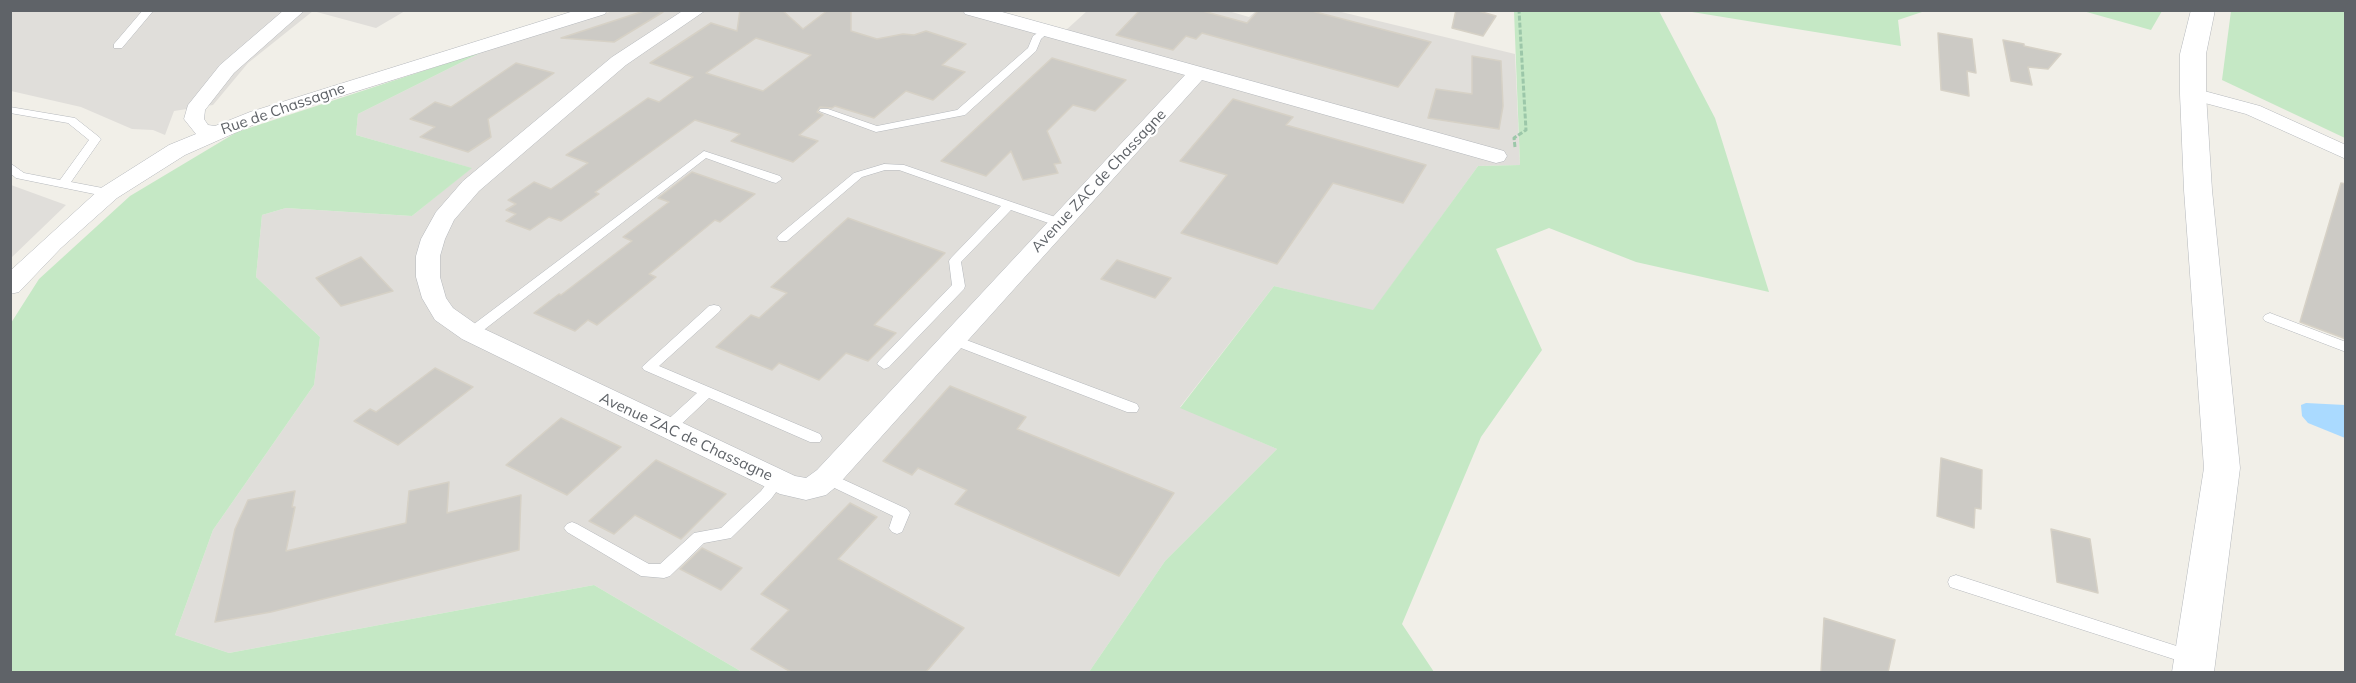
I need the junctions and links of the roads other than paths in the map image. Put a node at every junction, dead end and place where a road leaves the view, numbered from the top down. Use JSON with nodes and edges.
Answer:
{"nodes":[{"id":1,"x":148,"y":10,"type":"edge"},
{"id":2,"x":296,"y":10,"type":"edge"},
{"id":3,"x":598,"y":10,"type":"edge"},
{"id":4,"x":697,"y":10,"type":"edge"},
{"id":5,"x":972,"y":10,"type":"edge"},
{"id":6,"x":2203,"y":10,"type":"edge"},
{"id":7,"x":1045,"y":31,"type":"junction"},
{"id":8,"x":118,"y":46,"type":"dead end"},
{"id":9,"x":1198,"y":73,"type":"junction"},
{"id":10,"x":2193,"y":94,"type":"junction"},
{"id":11,"x":10,"y":110,"type":"edge"},
{"id":12,"x":824,"y":111,"type":"dead end"},
{"id":13,"x":214,"y":134,"type":"junction"},
{"id":14,"x":2346,"y":153,"type":"edge"},
{"id":15,"x":1496,"y":156,"type":"road end"},
{"id":16,"x":10,"y":166,"type":"edge"},
{"id":17,"x":776,"y":179,"type":"dead end"},
{"id":18,"x":64,"y":183,"type":"junction"},
{"id":19,"x":109,"y":193,"type":"junction"},
{"id":20,"x":1009,"y":205,"type":"junction"},
{"id":21,"x":1060,"y":223,"type":"junction"},
{"id":22,"x":783,"y":238,"type":"dead end"},
{"id":23,"x":10,"y":286,"type":"edge"},
{"id":24,"x":714,"y":309,"type":"dead end"},
{"id":25,"x":2270,"y":318,"type":"dead end"},
{"id":26,"x":471,"y":333,"type":"junction"},
{"id":27,"x":953,"y":340,"type":"junction"},
{"id":28,"x":2346,"y":347,"type":"edge"},
{"id":29,"x":884,"y":364,"type":"dead end"},
{"id":30,"x":706,"y":392,"type":"junction"},
{"id":31,"x":1132,"y":408,"type":"dead end"},
{"id":32,"x":668,"y":428,"type":"junction"},
{"id":33,"x":815,"y":438,"type":"dead end"},
{"id":34,"x":826,"y":478,"type":"junction"},
{"id":35,"x":777,"y":480,"type":"junction"},
{"id":36,"x":572,"y":528,"type":"dead end"},
{"id":37,"x":897,"y":528,"type":"dead end"},
{"id":38,"x":1956,"y":582,"type":"dead end"},
{"id":39,"x":2195,"y":666,"type":"edge"}],
"edges":[{"from":1,"to":8,"type":"lane"},
{"from":2,"to":13,"type":"street"},
{"from":3,"to":13,"type":"street","name":"Rue de Chassagne"},
{"from":4,"to":26,"type":"street","name":"Avenue ZAC de Chassagne"},
{"from":5,"to":7,"type":"street"},
{"from":6,"to":10,"type":"street"},
{"from":7,"to":9,"type":"street"},
{"from":7,"to":12,"type":"lane"},
{"from":9,"to":15,"type":"street"},
{"from":9,"to":21,"type":"street","name":"Avenue ZAC de Chassagne"},
{"from":10,"to":14,"type":"street"},
{"from":10,"to":39,"type":"street"},
{"from":11,"to":18,"type":"lane"},
{"from":13,"to":19,"type":"street","name":"Rue de Chassagne"},
{"from":16,"to":18,"type":"lane"},
{"from":17,"to":26,"type":"lane"},
{"from":18,"to":19,"type":"lane"},
{"from":19,"to":23,"type":"street","name":"Rue de Chassagne"},
{"from":20,"to":21,"type":"lane"},
{"from":20,"to":22,"type":"lane"},
{"from":20,"to":29,"type":"lane"},
{"from":21,"to":27,"type":"street","name":"Avenue ZAC de Chassagne"},
{"from":24,"to":30,"type":"lane"},
{"from":25,"to":28,"type":"lane"},
{"from":26,"to":32,"type":"street","name":"Avenue ZAC de Chassagne"},
{"from":27,"to":31,"type":"lane"},
{"from":27,"to":34,"type":"street","name":"Avenue ZAC de Chassagne"},
{"from":30,"to":32,"type":"lane"},
{"from":30,"to":33,"type":"lane"},
{"from":32,"to":35,"type":"street","name":"Avenue ZAC de Chassagne"},
{"from":34,"to":35,"type":"street","name":"Avenue ZAC de Chassagne"},
{"from":34,"to":37,"type":"lane"},
{"from":35,"to":36,"type":"lane"},
{"from":38,"to":39,"type":"lane"}]}
